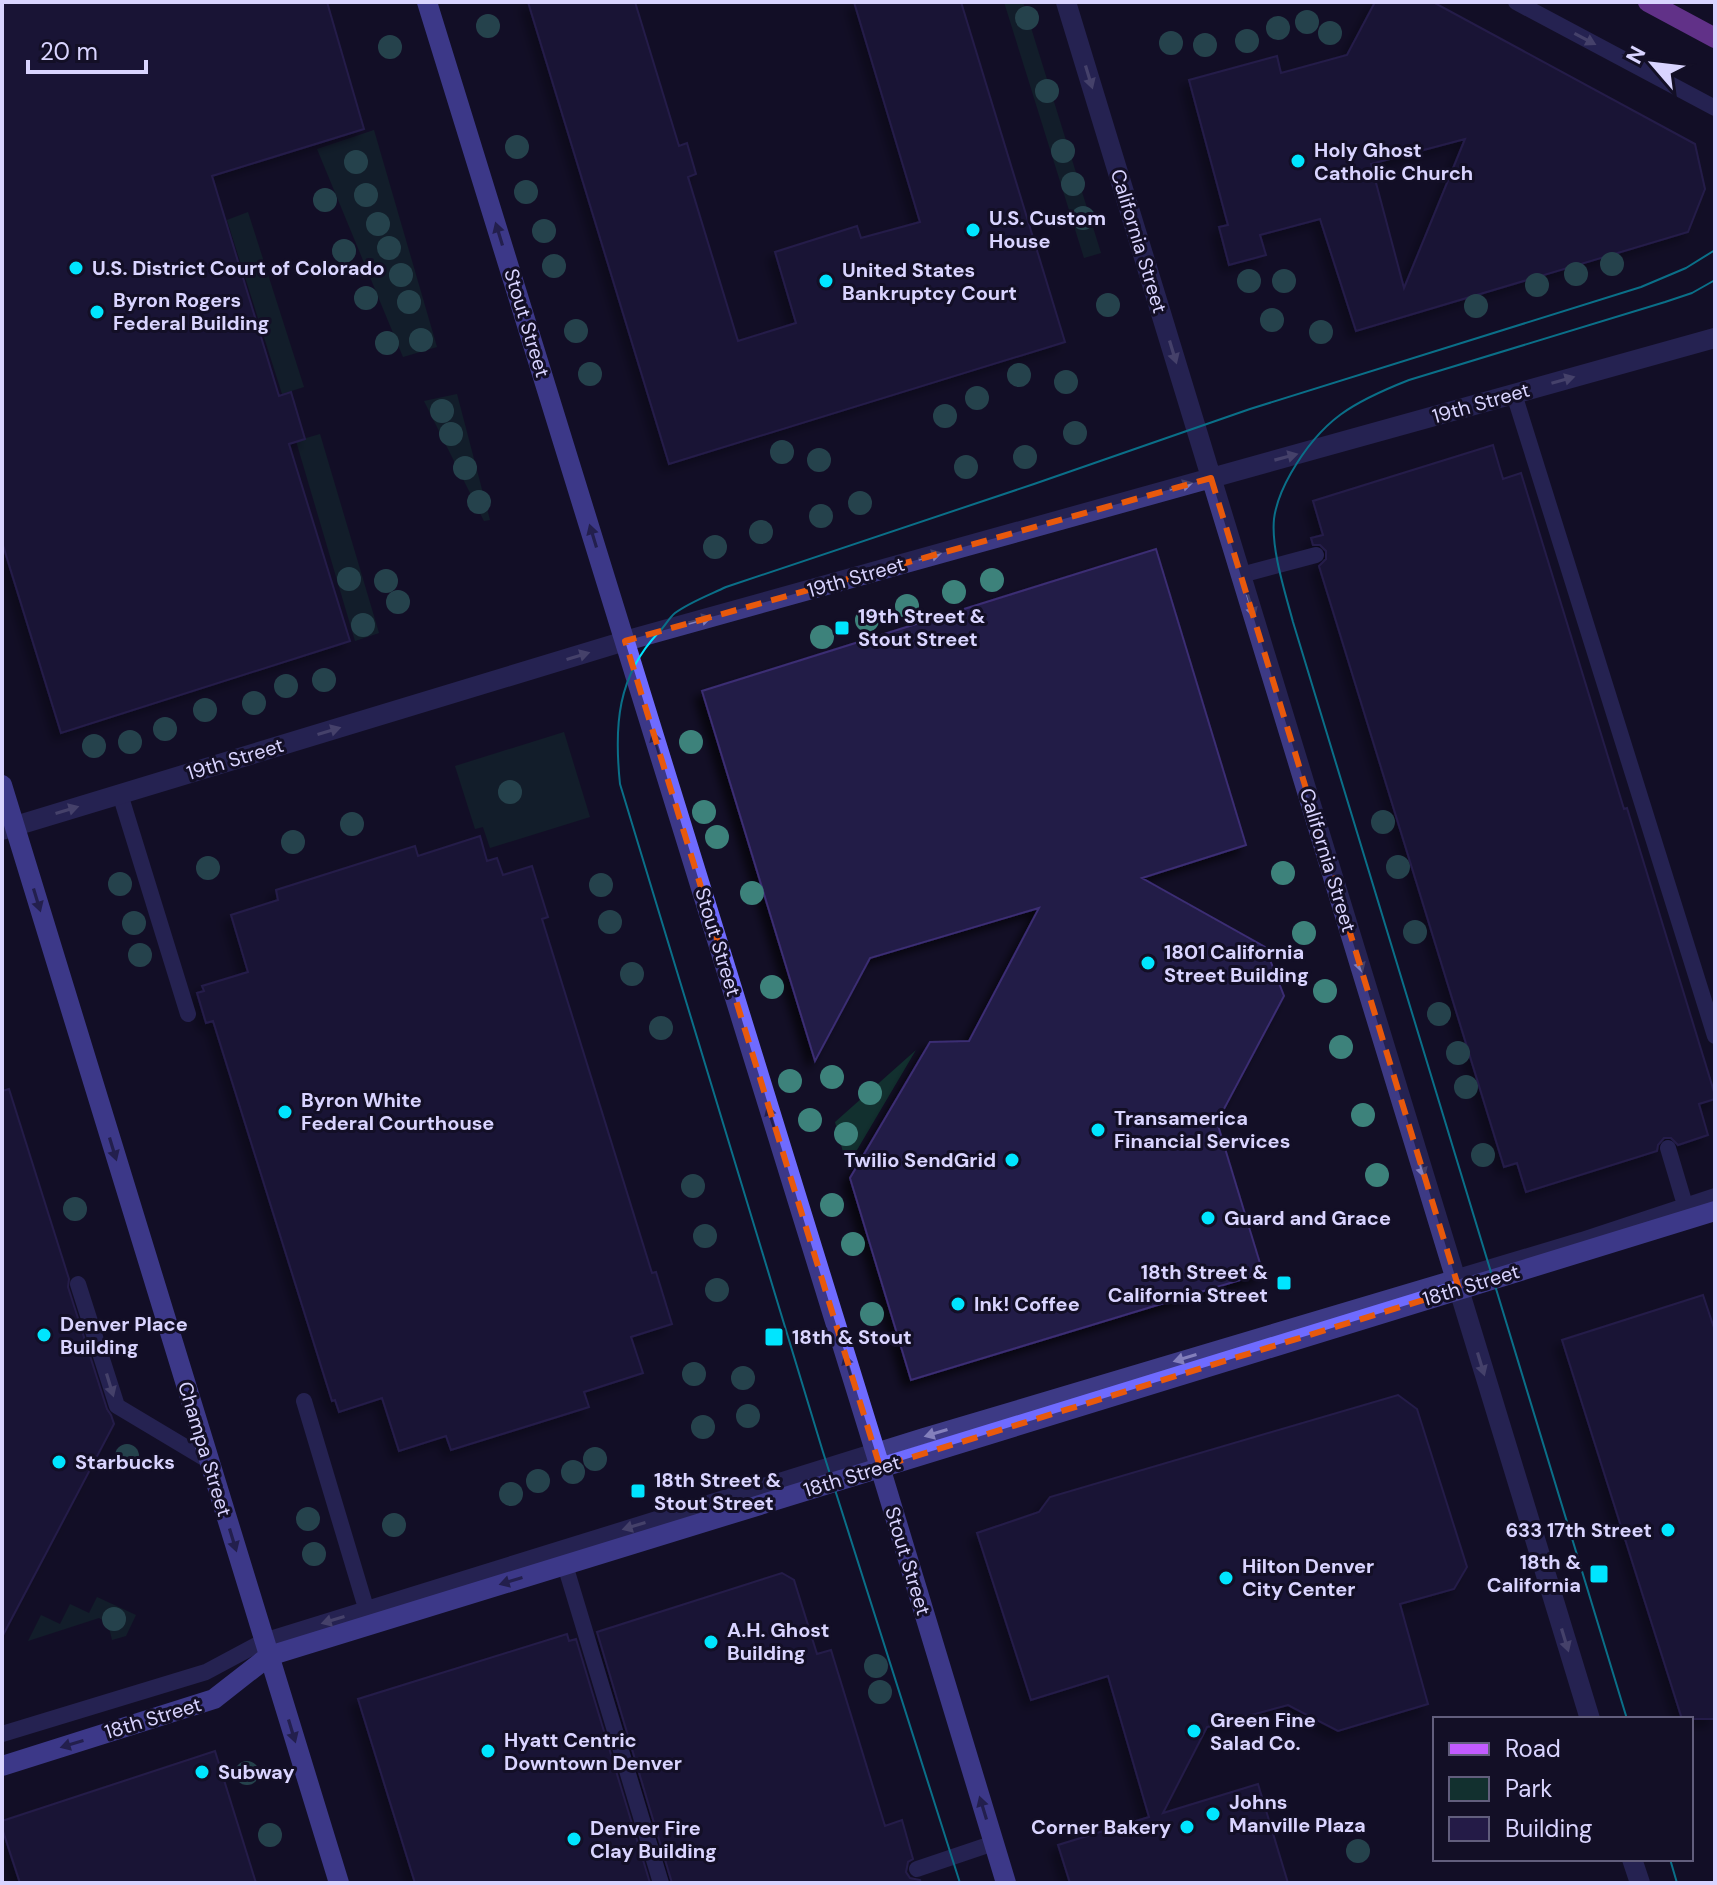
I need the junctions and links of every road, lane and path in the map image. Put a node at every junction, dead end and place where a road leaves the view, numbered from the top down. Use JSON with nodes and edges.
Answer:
{"nodes":[{"id":1,"x":427,"y":2,"type":"edge"},
{"id":2,"x":1066,"y":2,"type":"edge"},
{"id":3,"x":1516,"y":2,"type":"edge"},
{"id":4,"x":1648,"y":2,"type":"edge"},
{"id":5,"x":1680,"y":19,"type":"junction"},
{"id":6,"x":1715,"y":31,"type":"edge"},
{"id":7,"x":1715,"y":38,"type":"edge"},
{"id":8,"x":1715,"y":108,"type":"edge"},
{"id":9,"x":1715,"y":338,"type":"edge"},
{"id":10,"x":1514,"y":394,"type":"junction"},
{"id":11,"x":1211,"y":478,"type":"junction"},
{"id":12,"x":1316,"y":555,"type":"dead end"},
{"id":13,"x":1241,"y":575,"type":"junction"},
{"id":14,"x":625,"y":641,"type":"junction"},
{"id":15,"x":2,"y":785,"type":"edge"},
{"id":16,"x":120,"y":794,"type":"junction"},
{"id":17,"x":8,"y":828,"type":"edge"},
{"id":18,"x":188,"y":1014,"type":"dead end"},
{"id":19,"x":1715,"y":1036,"type":"edge"},
{"id":20,"x":1668,"y":1148,"type":"dead end"},
{"id":21,"x":1715,"y":1196,"type":"edge"},
{"id":22,"x":1715,"y":1211,"type":"edge"},
{"id":23,"x":1687,"y":1212,"type":"junction"},
{"id":24,"x":78,"y":1284,"type":"dead end"},
{"id":25,"x":1457,"y":1284,"type":"junction"},
{"id":26,"x":304,"y":1401,"type":"dead end"},
{"id":27,"x":877,"y":1459,"type":"junction"},
{"id":28,"x":209,"y":1461,"type":"junction"},
{"id":29,"x":565,"y":1565,"type":"junction"},
{"id":30,"x":368,"y":1617,"type":"junction"},
{"id":31,"x":266,"y":1649,"type":"junction"},
{"id":32,"x":1589,"y":1717,"type":"edge"},
{"id":33,"x":2,"y":1734,"type":"edge"},
{"id":34,"x":2,"y":1766,"type":"edge"},
{"id":35,"x":994,"y":1843,"type":"junction"},
{"id":36,"x":1633,"y":1861,"type":"edge"},
{"id":37,"x":917,"y":1869,"type":"dead end"},
{"id":38,"x":339,"y":1883,"type":"edge"},
{"id":39,"x":661,"y":1883,"type":"edge"},
{"id":40,"x":1006,"y":1883,"type":"edge"},
{"id":41,"x":1640,"y":1883,"type":"edge"}],
"edges":[{"from":14,"to":1,"type":"main road","name":"Stout Street","one_way":true},
{"from":2,"to":11,"type":"street","name":"California Street","one_way":true},
{"from":3,"to":8,"type":"lane","one_way":true},
{"from":4,"to":5,"type":"main road"},
{"from":5,"to":6,"type":"main road"},
{"from":5,"to":7,"type":"main road"},
{"from":10,"to":9,"type":"street","name":"19th Street","one_way":true},
{"from":11,"to":10,"type":"street","name":"19th Street","one_way":true},
{"from":10,"to":19,"type":"lane"},
{"from":11,"to":13,"type":"street","name":"California Street"},
{"from":14,"to":11,"type":"street","name":"19th Street","one_way":true},
{"from":12,"to":13,"type":"lane"},
{"from":13,"to":25,"type":"street","name":"California Street","one_way":true},
{"from":16,"to":14,"type":"street","name":"19th Street","one_way":true},
{"from":27,"to":14,"type":"main road","name":"Stout Street","one_way":true},
{"from":15,"to":17,"type":"main road","name":"Champa Street"},
{"from":17,"to":16,"type":"street","name":"19th Street","one_way":true},
{"from":16,"to":18,"type":"lane"},
{"from":17,"to":28,"type":"main road","name":"Champa Street","one_way":true},
{"from":20,"to":23,"type":"lane"},
{"from":21,"to":23,"type":"lane"},
{"from":22,"to":23,"type":"main road","name":"18th Street"},
{"from":23,"to":25,"type":"main road","name":"18th Street"},
{"from":24,"to":28,"type":"lane","one_way":true},
{"from":25,"to":27,"type":"main road","name":"18th Street","one_way":true},
{"from":25,"to":32,"type":"street","name":"California Street","one_way":true},
{"from":26,"to":30,"type":"lane"},
{"from":27,"to":29,"type":"main road","name":"18th Street"},
{"from":27,"to":30,"type":"lane","one_way":true},
{"from":35,"to":27,"type":"main road","name":"Stout Street","one_way":true},
{"from":28,"to":31,"type":"main road","name":"Champa Street","one_way":true},
{"from":29,"to":30,"type":"main road","name":"18th Street","one_way":true},
{"from":29,"to":39,"type":"lane"},
{"from":30,"to":31,"type":"main road","name":"18th Street","one_way":true},
{"from":31,"to":33,"type":"lane"},
{"from":31,"to":34,"type":"main road","name":"18th Street","one_way":true},
{"from":31,"to":38,"type":"main road","name":"Champa Street","one_way":true},
{"from":35,"to":37,"type":"lane"},
{"from":35,"to":40,"type":"main road","name":"Stout Street"},
{"from":36,"to":41,"type":"street"}]}
